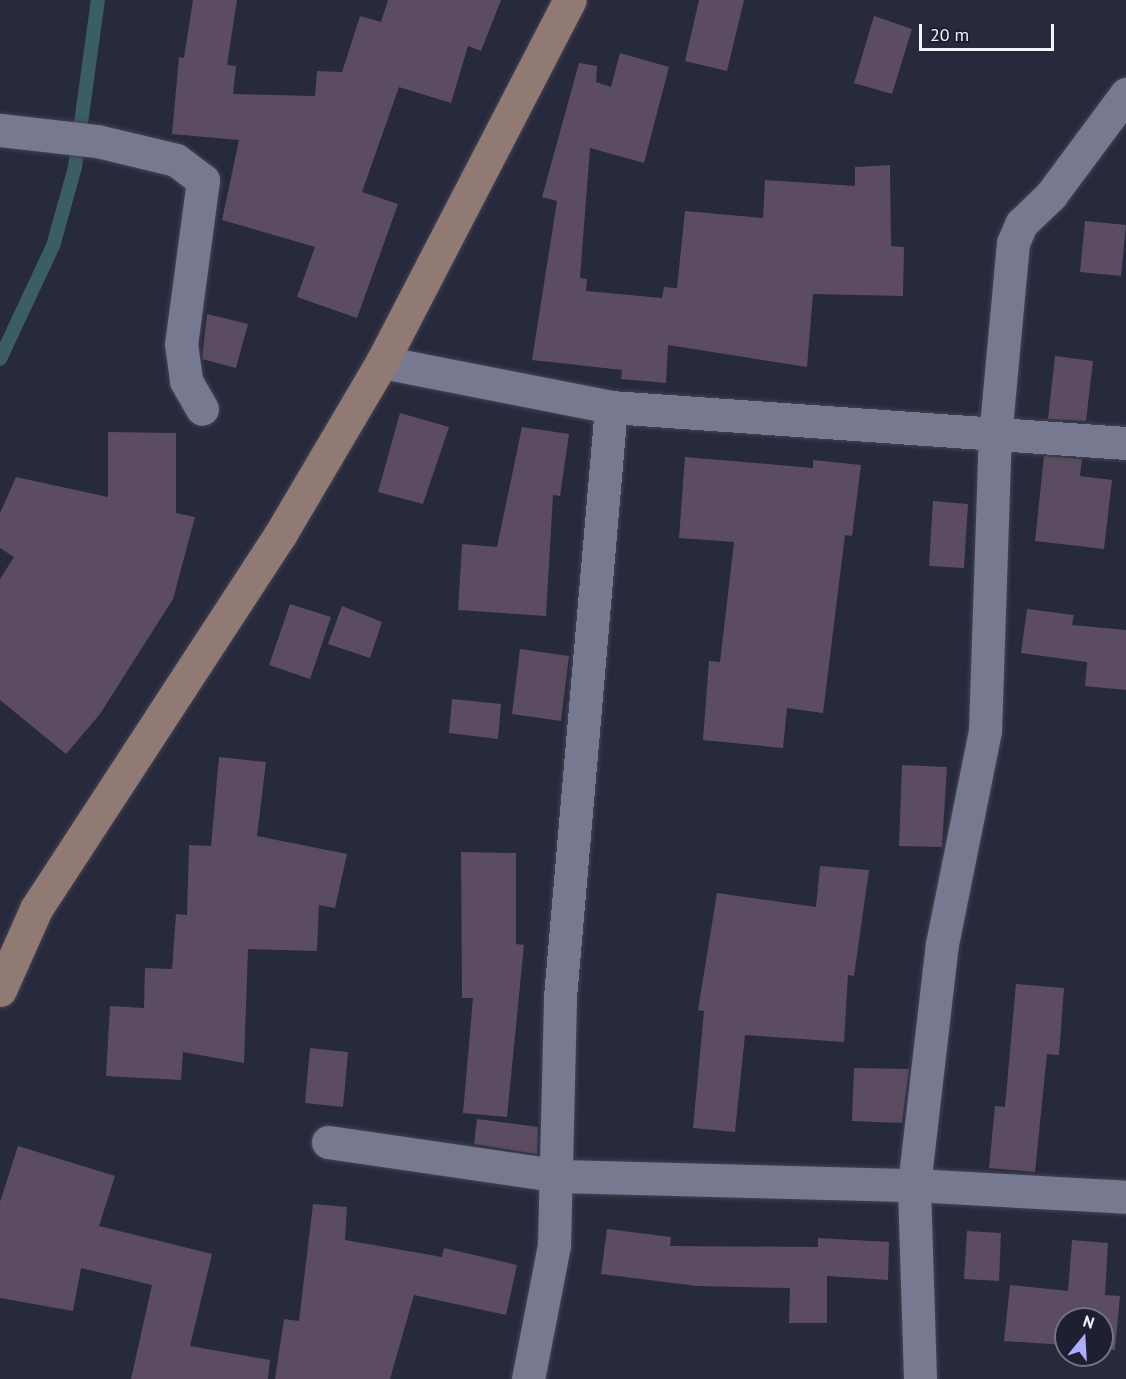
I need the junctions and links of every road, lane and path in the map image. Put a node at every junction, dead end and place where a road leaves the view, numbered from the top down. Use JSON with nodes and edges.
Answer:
{"nodes":[{"id":1,"x":570,"y":0,"type":"edge"},
{"id":2,"x":1126,"y":93,"type":"edge"},
{"id":3,"x":0,"y":130,"type":"edge"},
{"id":4,"x":382,"y":362,"type":"junction"},
{"id":5,"x":611,"y":406,"type":"junction"},
{"id":6,"x":202,"y":409,"type":"dead end"},
{"id":7,"x":995,"y":437,"type":"junction"},
{"id":8,"x":1126,"y":442,"type":"edge"},
{"id":9,"x":0,"y":990,"type":"edge"},
{"id":10,"x":328,"y":1142,"type":"dead end"},
{"id":11,"x":560,"y":1176,"type":"junction"},
{"id":12,"x":914,"y":1185,"type":"junction"},
{"id":13,"x":1126,"y":1197,"type":"edge"},
{"id":14,"x":528,"y":1379,"type":"edge"},
{"id":15,"x":920,"y":1379,"type":"edge"}],
"edges":[{"from":1,"to":4,"type":"main road"},
{"from":2,"to":7,"type":"street"},
{"from":3,"to":6,"type":"street"},
{"from":4,"to":5,"type":"street"},
{"from":4,"to":9,"type":"main road"},
{"from":5,"to":7,"type":"street"},
{"from":5,"to":11,"type":"street"},
{"from":7,"to":8,"type":"street"},
{"from":7,"to":12,"type":"street"},
{"from":10,"to":11,"type":"street"},
{"from":11,"to":12,"type":"street"},
{"from":11,"to":14,"type":"street"},
{"from":12,"to":13,"type":"street"},
{"from":12,"to":15,"type":"street"}]}
